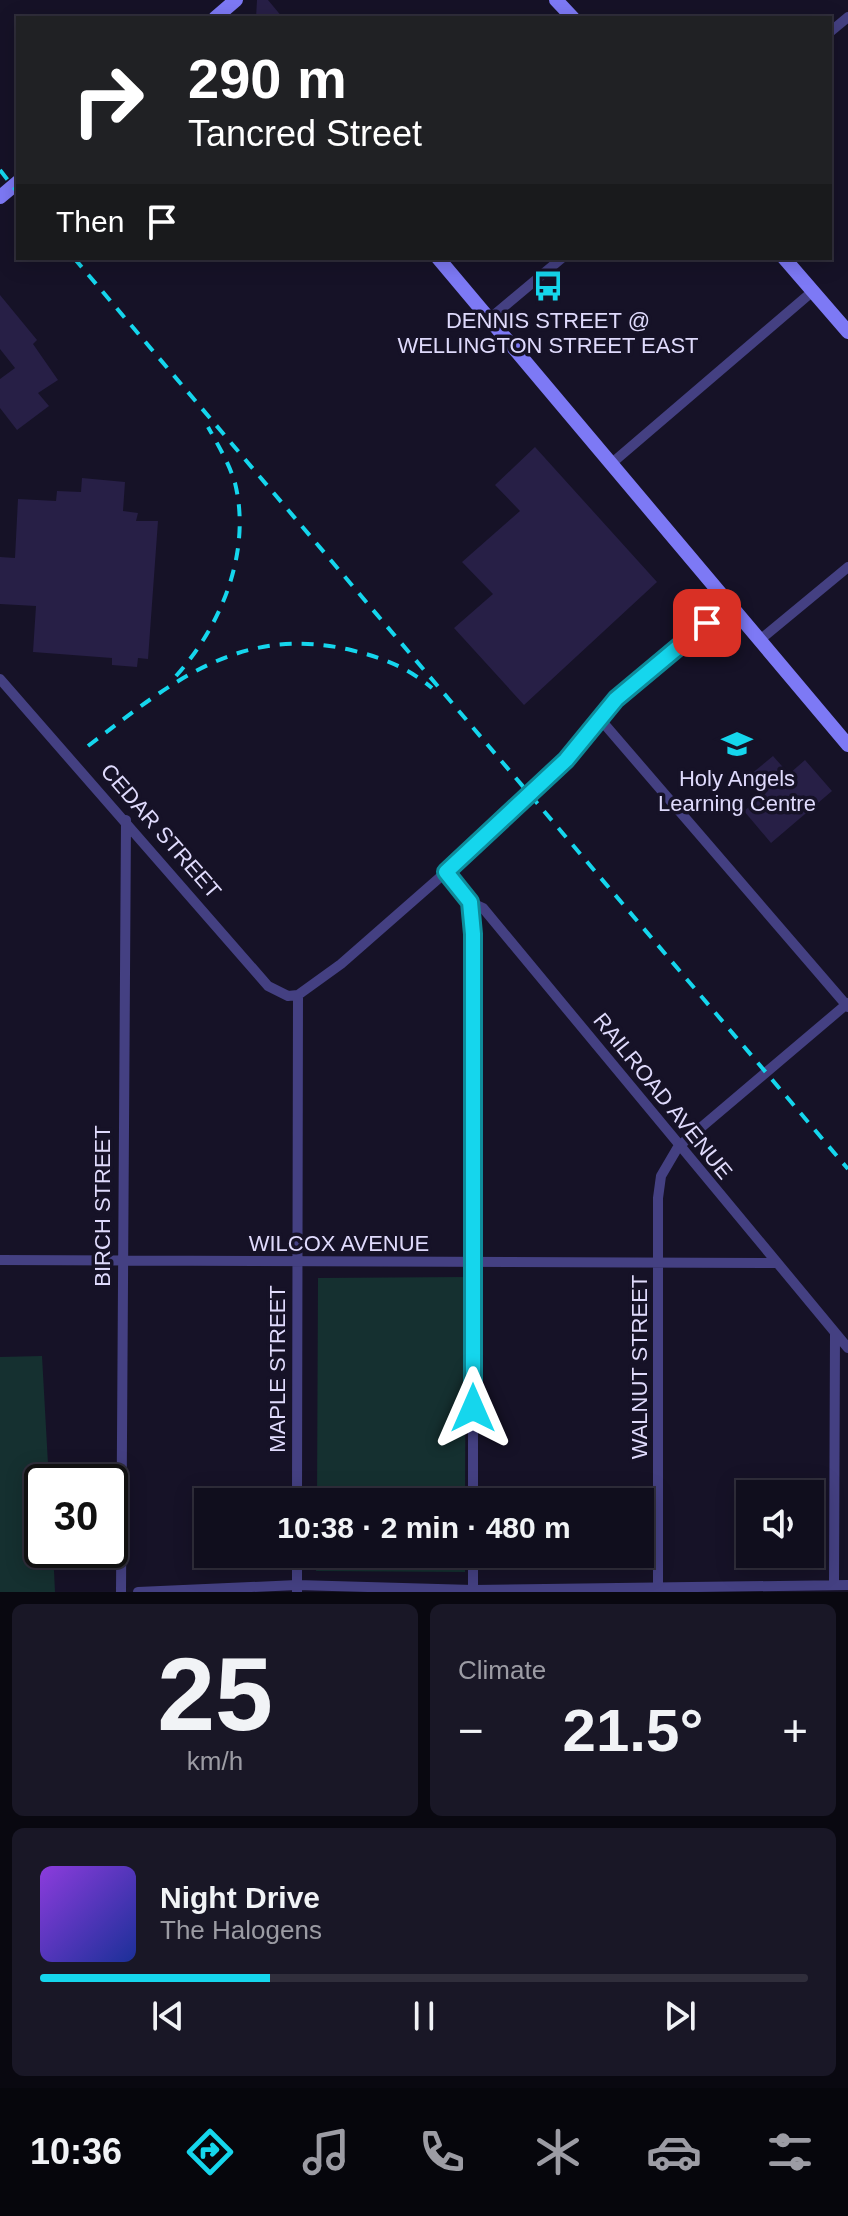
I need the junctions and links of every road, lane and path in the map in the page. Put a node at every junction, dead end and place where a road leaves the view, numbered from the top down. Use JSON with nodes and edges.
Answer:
{"nodes":[{"id":1,"x":556,"y":0,"type":"edge"},
{"id":2,"x":571,"y":16,"type":"edge"},
{"id":3,"x":848,"y":17,"type":"edge"},
{"id":4,"x":832,"y":30,"type":"edge"},
{"id":5,"x":16,"y":184,"type":"edge"},
{"id":6,"x":0,"y":197,"type":"edge"},
{"id":7,"x":440,"y":260,"type":"edge"},
{"id":8,"x":560,"y":260,"type":"edge"},
{"id":9,"x":786,"y":260,"type":"edge"},
{"id":10,"x":813,"y":291,"type":"junction"},
{"id":11,"x":488,"y":320,"type":"junction"},
{"id":12,"x":848,"y":332,"type":"edge"},
{"id":13,"x":612,"y":463,"type":"junction"},
{"id":14,"x":848,"y":567,"type":"edge"},
{"id":15,"x":729,"y":604,"type":"junction"},
{"id":16,"x":761,"y":639,"type":"junction"},
{"id":17,"x":0,"y":679,"type":"edge"},
{"id":18,"x":600,"y":719,"type":"junction"},
{"id":19,"x":848,"y":745,"type":"edge"},
{"id":20,"x":126,"y":820,"type":"junction"},
{"id":21,"x":446,"y":872,"type":"junction"},
{"id":22,"x":470,"y":902,"type":"junction"},
{"id":23,"x":298,"y":995,"type":"junction"},
{"id":24,"x":847,"y":1005,"type":"edge"},
{"id":25,"x":678,"y":1147,"type":"junction"},
{"id":26,"x":0,"y":1260,"type":"edge"},
{"id":27,"x":659,"y":1261,"type":"junction"},
{"id":28,"x":297,"y":1262,"type":"junction"},
{"id":29,"x":122,"y":1263,"type":"junction"},
{"id":30,"x":473,"y":1263,"type":"junction"},
{"id":31,"x":774,"y":1263,"type":"junction"},
{"id":32,"x":835,"y":1333,"type":"junction"},
{"id":33,"x":848,"y":1348,"type":"edge"},
{"id":34,"x":297,"y":1488,"type":"edge"},
{"id":35,"x":473,"y":1488,"type":"edge"},
{"id":36,"x":297,"y":1568,"type":"edge"},
{"id":37,"x":473,"y":1568,"type":"edge"},
{"id":38,"x":834,"y":1585,"type":"junction"},
{"id":39,"x":848,"y":1585,"type":"edge"},
{"id":40,"x":297,"y":1589,"type":"edge"},
{"id":41,"x":658,"y":1590,"type":"edge"},
{"id":42,"x":473,"y":1591,"type":"edge"},
{"id":43,"x":121,"y":1592,"type":"edge"},
{"id":44,"x":138,"y":1592,"type":"edge"}],
"edges":[{"from":1,"to":2,"type":"main road"},
{"from":3,"to":4,"type":"street"},
{"from":5,"to":6,"type":"main road"},
{"from":7,"to":11,"type":"main road"},
{"from":8,"to":11,"type":"street"},
{"from":9,"to":10,"type":"main road"},
{"from":10,"to":12,"type":"main road"},
{"from":10,"to":13,"type":"street"},
{"from":11,"to":13,"type":"main road"},
{"from":13,"to":15,"type":"main road"},
{"from":14,"to":16,"type":"street"},
{"from":15,"to":16,"type":"main road"},
{"from":15,"to":18,"type":"street"},
{"from":16,"to":19,"type":"main road"},
{"from":17,"to":20,"type":"street","name":"CEDAR STREET"},
{"from":18,"to":21,"type":"street"},
{"from":18,"to":24,"type":"street"},
{"from":20,"to":23,"type":"street","name":"CEDAR STREET"},
{"from":20,"to":29,"type":"street","name":"BIRCH STREET"},
{"from":21,"to":22,"type":"street","name":"RAILROAD AVENUE"},
{"from":21,"to":23,"type":"street"},
{"from":22,"to":25,"type":"street","name":"RAILROAD AVENUE"},
{"from":22,"to":30,"type":"street"},
{"from":23,"to":28,"type":"street","name":"MAPLE STREET"},
{"from":24,"to":25,"type":"street"},
{"from":25,"to":27,"type":"street","name":"WALNUT STREET"},
{"from":25,"to":31,"type":"street","name":"RAILROAD AVENUE"},
{"from":26,"to":29,"type":"street","name":"WILCOX AVENUE"},
{"from":27,"to":30,"type":"street","name":"WILCOX AVENUE"},
{"from":27,"to":31,"type":"street","name":"WILCOX AVENUE"},
{"from":27,"to":41,"type":"street","name":"WALNUT STREET"},
{"from":28,"to":29,"type":"street","name":"WILCOX AVENUE"},
{"from":28,"to":30,"type":"street","name":"WILCOX AVENUE"},
{"from":28,"to":34,"type":"street","name":"MAPLE STREET"},
{"from":29,"to":43,"type":"street","name":"BIRCH STREET"},
{"from":30,"to":35,"type":"street"},
{"from":31,"to":32,"type":"street","name":"RAILROAD AVENUE"},
{"from":32,"to":33,"type":"street","name":"RAILROAD AVENUE"},
{"from":32,"to":38,"type":"street"},
{"from":36,"to":40,"type":"street"},
{"from":37,"to":42,"type":"street"},
{"from":38,"to":39,"type":"street"},
{"from":38,"to":41,"type":"street"},
{"from":40,"to":42,"type":"street"},
{"from":40,"to":44,"type":"street"},
{"from":41,"to":42,"type":"street"}]}
